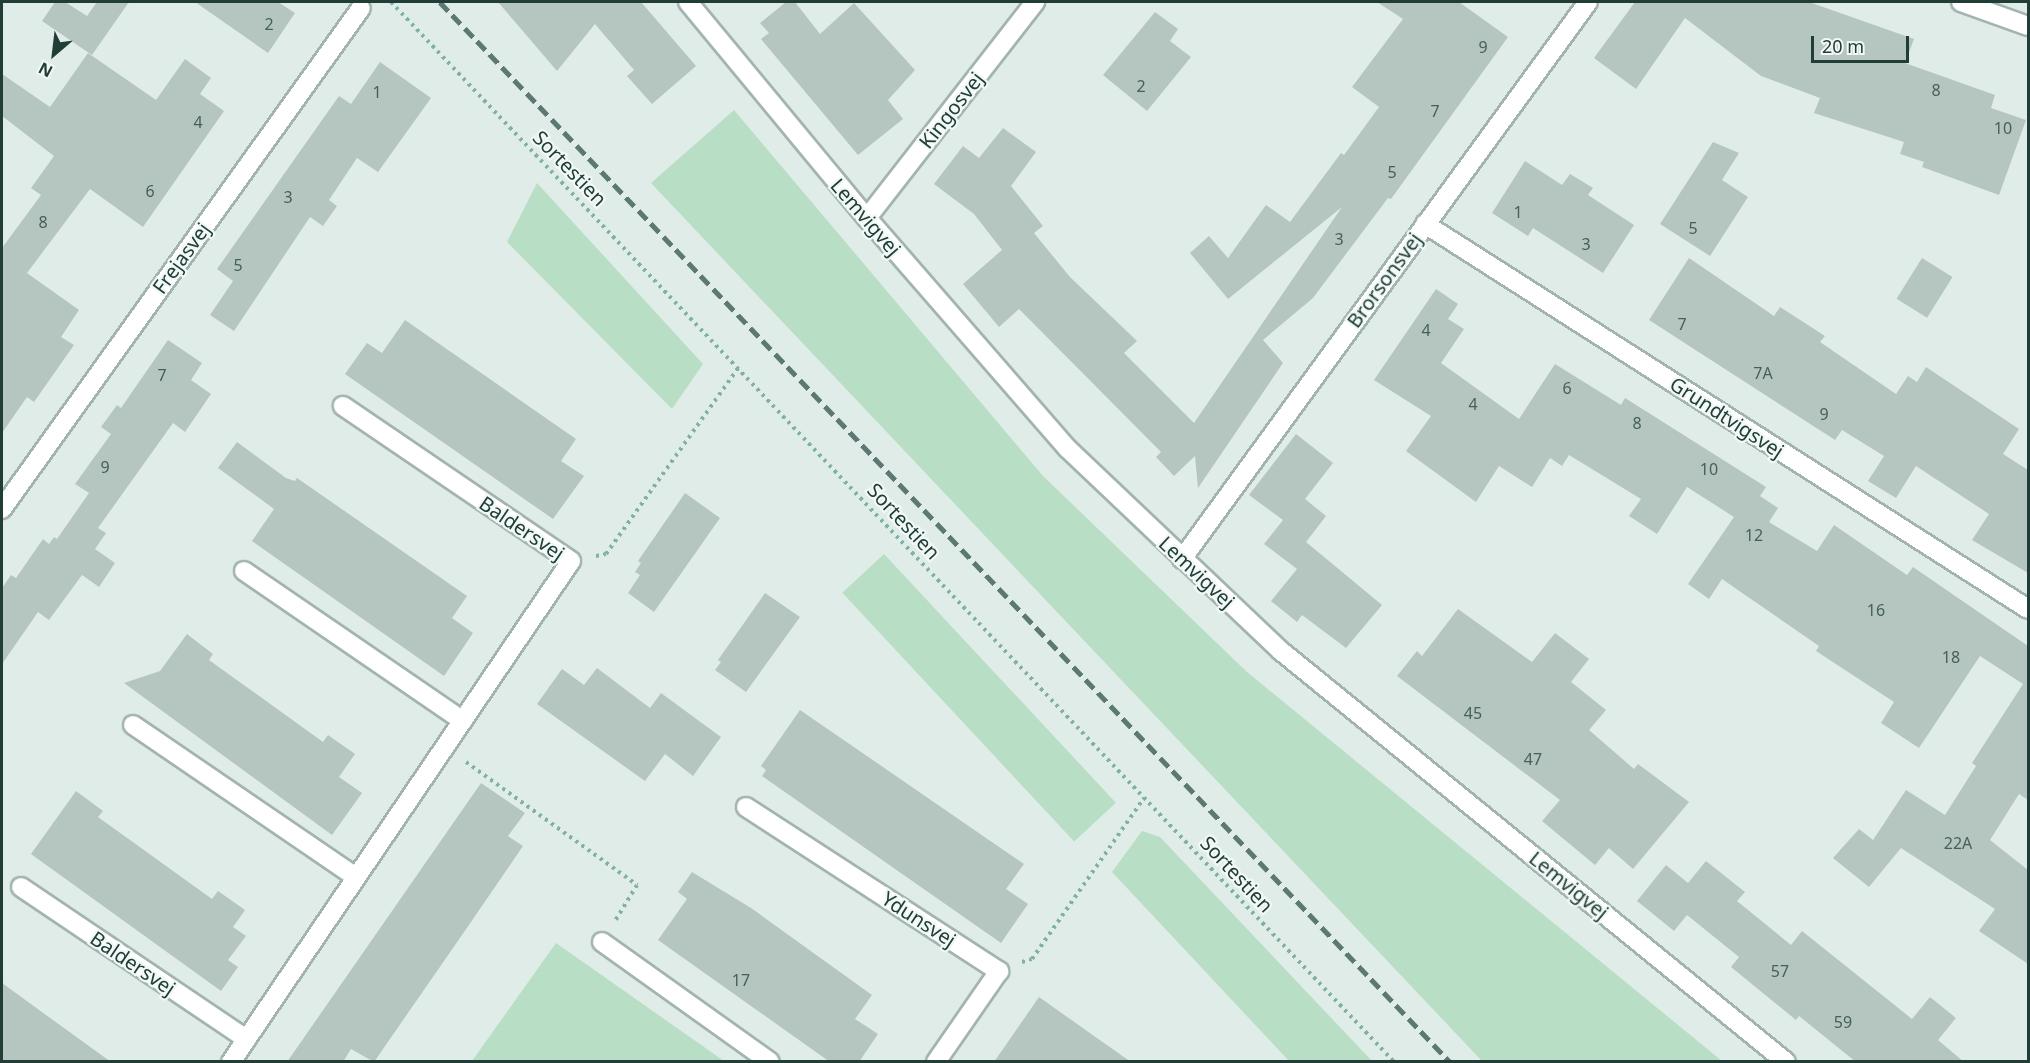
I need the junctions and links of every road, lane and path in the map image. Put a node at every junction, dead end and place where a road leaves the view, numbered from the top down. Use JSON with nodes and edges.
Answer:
{"nodes":[{"id":1,"x":391,"y":2,"type":"edge"},
{"id":2,"x":688,"y":2,"type":"edge"},
{"id":3,"x":1035,"y":2,"type":"edge"},
{"id":4,"x":1588,"y":2,"type":"edge"},
{"id":5,"x":1961,"y":2,"type":"edge"},
{"id":6,"x":361,"y":8,"type":"dead end"},
{"id":7,"x":2028,"y":26,"type":"edge"},
{"id":8,"x":867,"y":218,"type":"junction"},
{"id":9,"x":1425,"y":224,"type":"junction"},
{"id":10,"x":739,"y":368,"type":"junction"},
{"id":11,"x":343,"y":406,"type":"dead end"},
{"id":12,"x":2,"y":509,"type":"edge"},
{"id":13,"x":1182,"y":559,"type":"junction"},
{"id":14,"x":571,"y":561,"type":"junction"},
{"id":15,"x":243,"y":571,"type":"dead end"},
{"id":16,"x":2028,"y":609,"type":"edge"},
{"id":17,"x":463,"y":721,"type":"junction"},
{"id":18,"x":133,"y":725,"type":"dead end"},
{"id":19,"x":445,"y":747,"type":"junction"},
{"id":20,"x":1144,"y":798,"type":"junction"},
{"id":21,"x":746,"y":807,"type":"dead end"},
{"id":22,"x":356,"y":877,"type":"junction"},
{"id":23,"x":21,"y":886,"type":"dead end"},
{"id":24,"x":602,"y":942,"type":"joint"},
{"id":25,"x":999,"y":970,"type":"junction"},
{"id":26,"x":246,"y":1039,"type":"junction"},
{"id":27,"x":231,"y":1062,"type":"edge"},
{"id":28,"x":770,"y":1062,"type":"edge"},
{"id":29,"x":936,"y":1062,"type":"edge"},
{"id":30,"x":1394,"y":1062,"type":"edge"},
{"id":31,"x":1786,"y":1062,"type":"edge"}],
"edges":[{"from":1,"to":10,"type":"path","name":"Sortestien"},
{"from":2,"to":8,"type":"street","name":"Lemvigvej"},
{"from":3,"to":8,"type":"street","name":"Kingosvej"},
{"from":4,"to":9,"type":"street","name":"Brorsonsvej"},
{"from":5,"to":7,"type":"street"},
{"from":6,"to":12,"type":"street","name":"Frejasvej"},
{"from":8,"to":13,"type":"street","name":"Lemvigvej"},
{"from":9,"to":13,"type":"street","name":"Brorsonsvej"},
{"from":9,"to":16,"type":"street","name":"Grundtvigsvej"},
{"from":10,"to":14,"type":"path"},
{"from":10,"to":20,"type":"path","name":"Sortestien"},
{"from":11,"to":14,"type":"street","name":"Baldersvej"},
{"from":13,"to":31,"type":"street","name":"Lemvigvej"},
{"from":14,"to":17,"type":"street","name":"Baldersvej"},
{"from":15,"to":17,"type":"street"},
{"from":17,"to":19,"type":"street","name":"Baldersvej"},
{"from":18,"to":22,"type":"street"},
{"from":19,"to":22,"type":"street","name":"Baldersvej"},
{"from":19,"to":24,"type":"path"},
{"from":20,"to":25,"type":"path"},
{"from":20,"to":30,"type":"path","name":"Sortestien"},
{"from":21,"to":25,"type":"street","name":"Ydunsvej"},
{"from":22,"to":26,"type":"street","name":"Baldersvej"},
{"from":23,"to":26,"type":"street","name":"Baldersvej"},
{"from":24,"to":28,"type":"street"},
{"from":25,"to":29,"type":"street"},
{"from":26,"to":27,"type":"street","name":"Baldersvej"}]}
